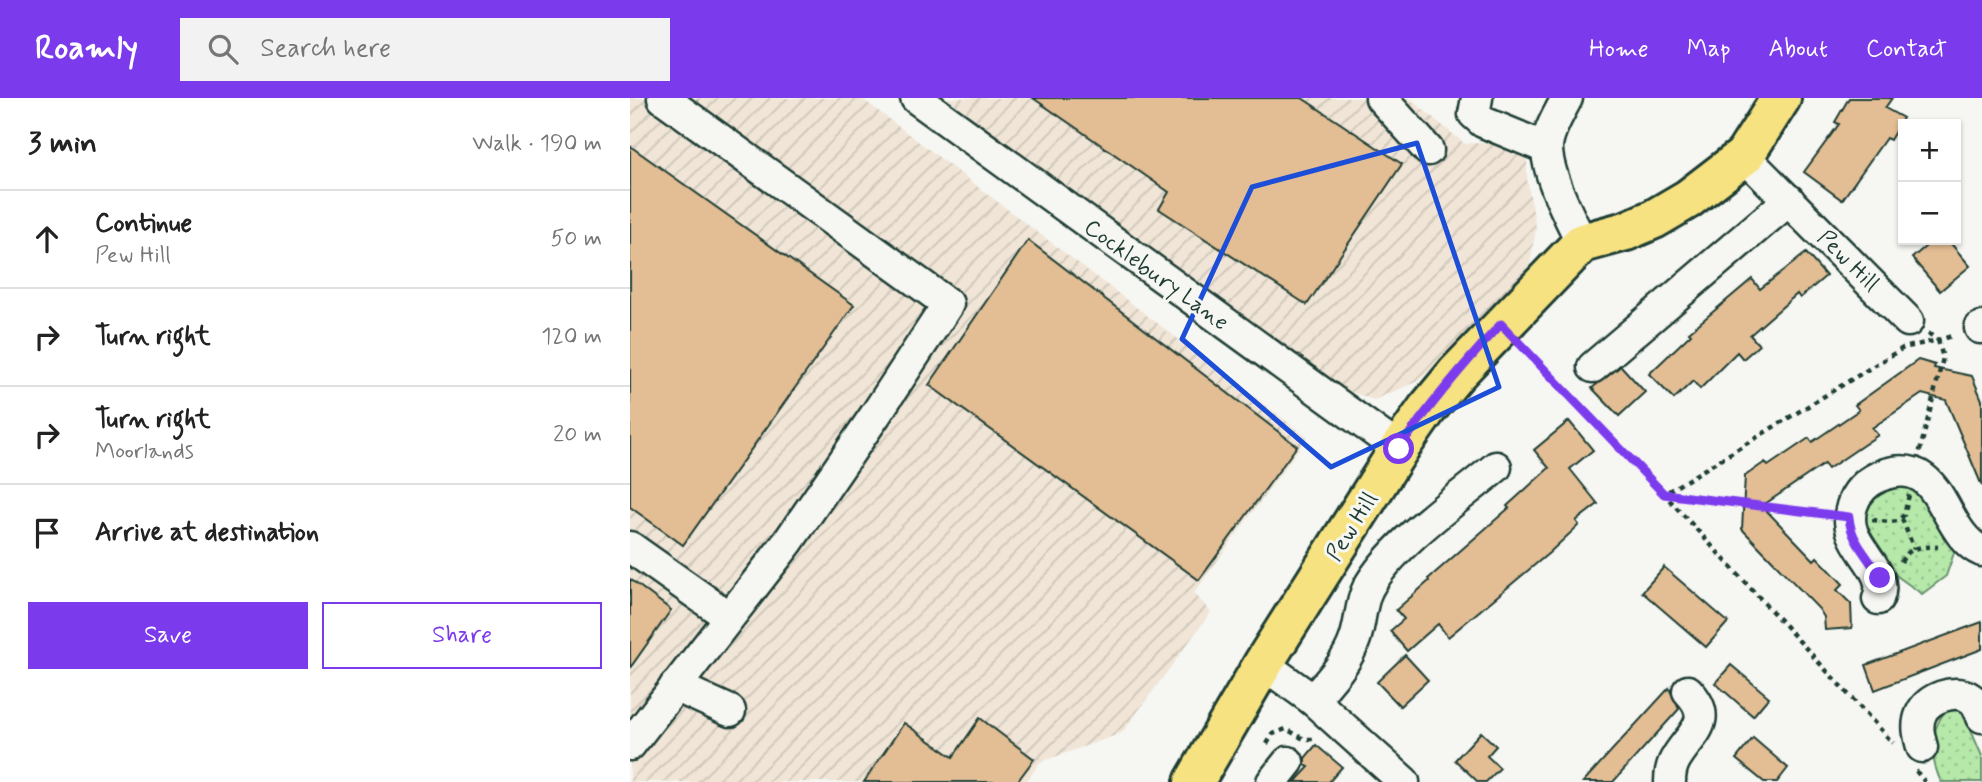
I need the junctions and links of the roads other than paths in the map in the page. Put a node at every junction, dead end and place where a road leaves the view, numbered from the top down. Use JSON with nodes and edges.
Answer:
{"nodes":[{"id":1,"x":663,"y":98,"type":"edge"},
{"id":2,"x":916,"y":98,"type":"edge"},
{"id":3,"x":1381,"y":98,"type":"edge"},
{"id":4,"x":1477,"y":98,"type":"edge"},
{"id":5,"x":1567,"y":98,"type":"edge"},
{"id":6,"x":1781,"y":98,"type":"edge"},
{"id":7,"x":1546,"y":148,"type":"junction"},
{"id":8,"x":1428,"y":150,"type":"dead end"},
{"id":9,"x":1744,"y":156,"type":"junction"},
{"id":10,"x":1789,"y":200,"type":"junction"},
{"id":11,"x":1582,"y":243,"type":"junction"},
{"id":12,"x":1908,"y":321,"type":"road end"},
{"id":13,"x":1593,"y":367,"type":"dead end"},
{"id":14,"x":1399,"y":449,"type":"junction"},
{"id":15,"x":1496,"y":467,"type":"dead end"},
{"id":16,"x":1973,"y":544,"type":"edge"},
{"id":17,"x":630,"y":547,"type":"edge"},
{"id":18,"x":1879,"y":589,"type":"road end"},
{"id":19,"x":729,"y":617,"type":"junction"},
{"id":20,"x":1263,"y":664,"type":"junction"},
{"id":21,"x":675,"y":686,"type":"junction"},
{"id":22,"x":1688,"y":691,"type":"dead end"},
{"id":23,"x":1313,"y":700,"type":"junction"},
{"id":24,"x":730,"y":711,"type":"dead end"},
{"id":25,"x":1982,"y":717,"type":"edge"},
{"id":26,"x":630,"y":745,"type":"edge"},
{"id":27,"x":1910,"y":753,"type":"road end"},
{"id":28,"x":1194,"y":782,"type":"edge"},
{"id":29,"x":1404,"y":782,"type":"edge"},
{"id":30,"x":1670,"y":782,"type":"edge"}],
"edges":[{"from":1,"to":19,"type":"street"},
{"from":2,"to":14,"type":"street","name":"Cocklebury Lane"},
{"from":3,"to":8,"type":"street"},
{"from":4,"to":7,"type":"street"},
{"from":5,"to":7,"type":"street"},
{"from":6,"to":9,"type":"main road"},
{"from":7,"to":11,"type":"street"},
{"from":9,"to":10,"type":"street","name":"Pew Hill"},
{"from":9,"to":11,"type":"main road"},
{"from":10,"to":12,"type":"street","name":"Pew Hill"},
{"from":10,"to":13,"type":"street"},
{"from":11,"to":14,"type":"main road","name":"Pew Hill"},
{"from":14,"to":20,"type":"main road","name":"Pew Hill"},
{"from":15,"to":23,"type":"street","name":"Pew Hill"},
{"from":16,"to":18,"type":"street"},
{"from":17,"to":19,"type":"street"},
{"from":19,"to":21,"type":"street"},
{"from":20,"to":23,"type":"street"},
{"from":20,"to":28,"type":"main road","name":"Pew Hill"},
{"from":21,"to":24,"type":"street"},
{"from":21,"to":26,"type":"street"},
{"from":22,"to":30,"type":"street"},
{"from":23,"to":29,"type":"street"},
{"from":25,"to":27,"type":"street"}]}
